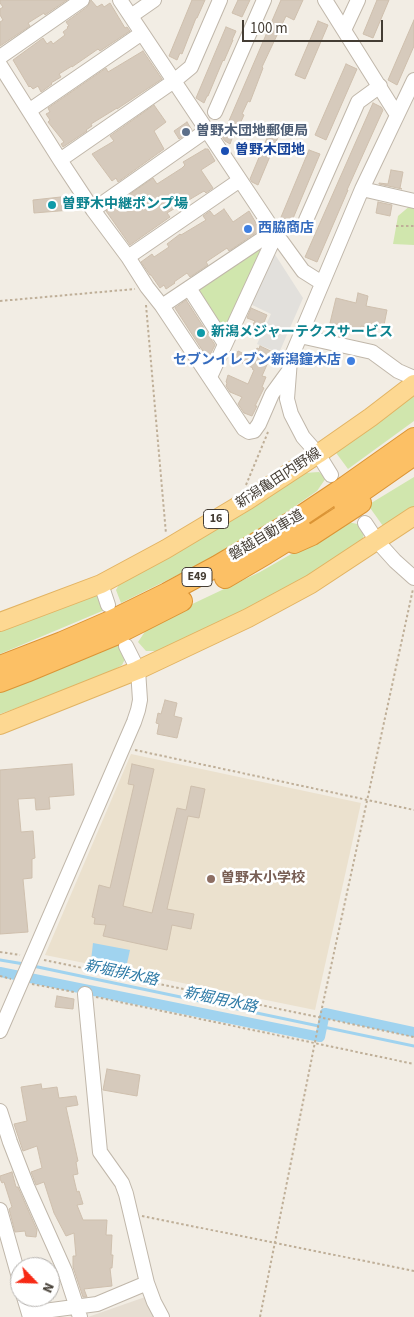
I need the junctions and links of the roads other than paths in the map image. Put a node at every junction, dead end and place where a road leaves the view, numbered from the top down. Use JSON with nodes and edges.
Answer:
{"nodes":[{"id":1,"x":82,"y":0,"type":"edge"},
{"id":2,"x":120,"y":0,"type":"edge"},
{"id":3,"x":154,"y":0,"type":"edge"},
{"id":4,"x":220,"y":0,"type":"edge"},
{"id":5,"x":264,"y":0,"type":"edge"},
{"id":6,"x":325,"y":0,"type":"edge"},
{"id":7,"x":358,"y":0,"type":"edge"},
{"id":8,"x":131,"y":16,"type":"junction"},
{"id":9,"x":344,"y":30,"type":"junction"},
{"id":10,"x":142,"y":33,"type":"junction"},
{"id":11,"x":0,"y":57,"type":"edge"},
{"id":12,"x":0,"y":65,"type":"edge"},
{"id":13,"x":414,"y":80,"type":"edge"},
{"id":14,"x":174,"y":81,"type":"junction"},
{"id":15,"x":380,"y":86,"type":"junction"},
{"id":16,"x":30,"y":110,"type":"junction"},
{"id":17,"x":215,"y":112,"type":"dead end"},
{"id":18,"x":397,"y":115,"type":"junction"},
{"id":19,"x":207,"y":130,"type":"junction"},
{"id":20,"x":60,"y":160,"type":"junction"},
{"id":21,"x":240,"y":180,"type":"junction"},
{"id":22,"x":362,"y":189,"type":"junction"},
{"id":23,"x":414,"y":201,"type":"edge"},
{"id":24,"x":93,"y":210,"type":"junction"},
{"id":25,"x":306,"y":220,"type":"dead end"},
{"id":26,"x":275,"y":232,"type":"junction"},
{"id":27,"x":128,"y":257,"type":"junction"},
{"id":28,"x":322,"y":283,"type":"junction"},
{"id":29,"x":189,"y":288,"type":"junction"},
{"id":30,"x":162,"y":306,"type":"junction"},
{"id":31,"x":300,"y":336,"type":"junction"},
{"id":32,"x":225,"y":344,"type":"junction"},
{"id":33,"x":288,"y":372,"type":"junction"},
{"id":34,"x":210,"y":377,"type":"junction"},
{"id":35,"x":414,"y":378,"type":"edge"},
{"id":36,"x":414,"y":384,"type":"edge"},
{"id":37,"x":414,"y":437,"type":"edge"},
{"id":38,"x":318,"y":454,"type":"junction"},
{"id":39,"x":414,"y":455,"type":"edge"},
{"id":40,"x":414,"y":469,"type":"edge"},
{"id":41,"x":331,"y":475,"type":"dead end"},
{"id":42,"x":414,"y":516,"type":"edge"},
{"id":43,"x":365,"y":522,"type":"dead end"},
{"id":44,"x":377,"y":540,"type":"junction"},
{"id":45,"x":266,"y":554,"type":"junction"},
{"id":46,"x":414,"y":578,"type":"edge"},
{"id":47,"x":101,"y":584,"type":"junction"},
{"id":48,"x":108,"y":605,"type":"dead end"},
{"id":49,"x":0,"y":622,"type":"edge"},
{"id":50,"x":126,"y":646,"type":"dead end"},
{"id":51,"x":0,"y":666,"type":"edge"},
{"id":52,"x":138,"y":670,"type":"junction"},
{"id":53,"x":0,"y":682,"type":"edge"},
{"id":54,"x":0,"y":724,"type":"edge"},
{"id":55,"x":84,"y":994,"type":"road end"},
{"id":56,"x":0,"y":1031,"type":"edge"},
{"id":57,"x":0,"y":1111,"type":"edge"},
{"id":58,"x":0,"y":1210,"type":"edge"},
{"id":59,"x":13,"y":1257,"type":"edge"},
{"id":60,"x":147,"y":1283,"type":"junction"},
{"id":61,"x":79,"y":1312,"type":"edge"},
{"id":62,"x":29,"y":1315,"type":"edge"},
{"id":63,"x":162,"y":1317,"type":"edge"}],
"edges":[{"from":1,"to":11,"type":"street"},
{"from":2,"to":8,"type":"street"},
{"from":3,"to":8,"type":"street"},
{"from":4,"to":14,"type":"street"},
{"from":5,"to":17,"type":"street"},
{"from":6,"to":9,"type":"street"},
{"from":7,"to":9,"type":"street"},
{"from":8,"to":10,"type":"street"},
{"from":9,"to":15,"type":"street"},
{"from":10,"to":14,"type":"street"},
{"from":10,"to":16,"type":"street"},
{"from":12,"to":16,"type":"street"},
{"from":13,"to":18,"type":"street"},
{"from":14,"to":19,"type":"street"},
{"from":14,"to":20,"type":"street"},
{"from":15,"to":18,"type":"street"},
{"from":15,"to":25,"type":"street"},
{"from":16,"to":20,"type":"street"},
{"from":18,"to":22,"type":"street"},
{"from":19,"to":21,"type":"street"},
{"from":19,"to":24,"type":"street"},
{"from":20,"to":24,"type":"street"},
{"from":21,"to":26,"type":"street"},
{"from":21,"to":27,"type":"street"},
{"from":22,"to":23,"type":"street"},
{"from":22,"to":28,"type":"street"},
{"from":24,"to":27,"type":"street"},
{"from":26,"to":28,"type":"street"},
{"from":26,"to":29,"type":"street"},
{"from":26,"to":32,"type":"street"},
{"from":27,"to":30,"type":"street"},
{"from":28,"to":31,"type":"street"},
{"from":29,"to":30,"type":"street"},
{"from":29,"to":32,"type":"street"},
{"from":30,"to":34,"type":"street"},
{"from":31,"to":33,"type":"street"},
{"from":31,"to":35,"type":"street"},
{"from":32,"to":34,"type":"street"},
{"from":33,"to":34,"type":"street"},
{"from":33,"to":38,"type":"street"},
{"from":36,"to":38,"type":"main road","name":"新潟亀田内野線","number":"16"},
{"from":37,"to":51,"type":"highway","name":"磐越自動車道","number":"E49"},
{"from":38,"to":41,"type":"street"},
{"from":38,"to":47,"type":"main road","name":"新潟亀田内野線","number":"16"},
{"from":39,"to":45,"type":"highway","name":"磐越自動車道","number":"E49"},
{"from":40,"to":45,"type":"highway"},
{"from":42,"to":44,"type":"main road"},
{"from":43,"to":44,"type":"street"},
{"from":44,"to":46,"type":"street"},
{"from":44,"to":52,"type":"main road"},
{"from":45,"to":53,"type":"highway","name":"磐越自動車道","number":"E49"},
{"from":47,"to":48,"type":"street"},
{"from":47,"to":49,"type":"main road","name":"新潟亀田内野線","number":"16"},
{"from":50,"to":52,"type":"street"},
{"from":52,"to":54,"type":"main road"},
{"from":52,"to":56,"type":"street"},
{"from":55,"to":60,"type":"street"},
{"from":57,"to":61,"type":"street"},
{"from":58,"to":59,"type":"street"},
{"from":60,"to":61,"type":"street"},
{"from":60,"to":63,"type":"street"},
{"from":61,"to":62,"type":"street"}]}
